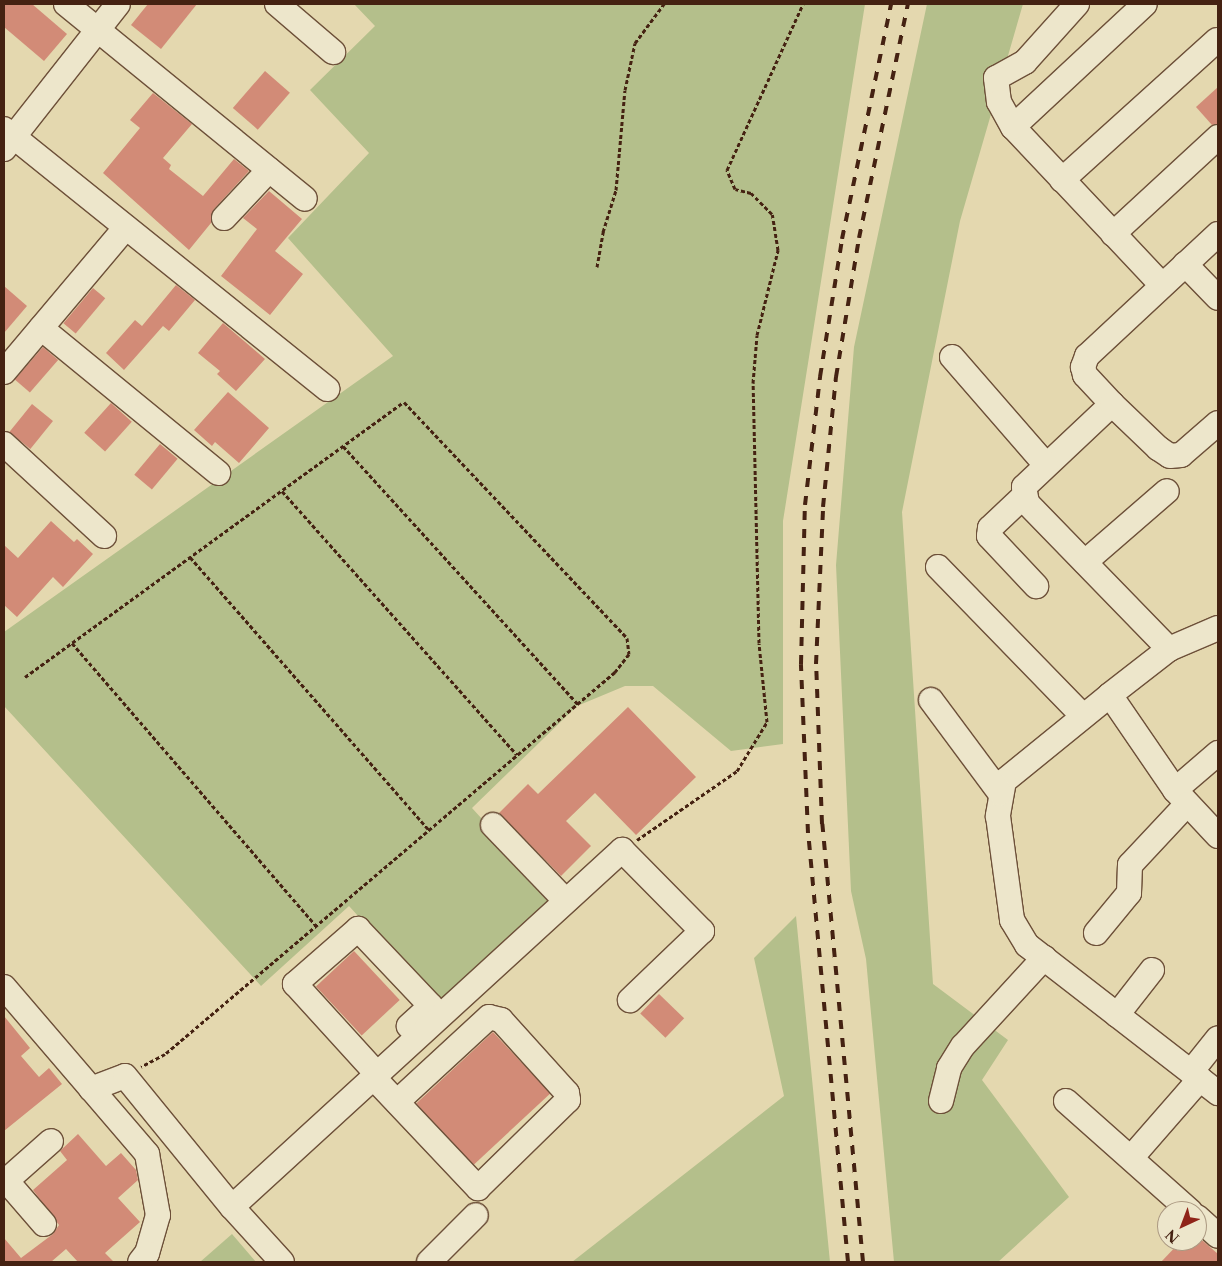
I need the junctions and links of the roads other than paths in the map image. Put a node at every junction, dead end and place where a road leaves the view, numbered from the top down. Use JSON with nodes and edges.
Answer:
{"nodes":[{"id":1,"x":66,"y":4,"type":"edge"},
{"id":2,"x":118,"y":4,"type":"edge"},
{"id":3,"x":277,"y":4,"type":"edge"},
{"id":4,"x":1077,"y":4,"type":"edge"},
{"id":5,"x":1145,"y":4,"type":"edge"},
{"id":6,"x":98,"y":30,"type":"junction"},
{"id":7,"x":1217,"y":40,"type":"edge"},
{"id":8,"x":333,"y":52,"type":"dead end"},
{"id":9,"x":1013,"y":127,"type":"junction"},
{"id":10,"x":1218,"y":137,"type":"edge"},
{"id":11,"x":7,"y":138,"type":"edge"},
{"id":12,"x":269,"y":170,"type":"junction"},
{"id":13,"x":1062,"y":180,"type":"junction"},
{"id":14,"x":305,"y":199,"type":"dead end"},
{"id":15,"x":224,"y":218,"type":"dead end"},
{"id":16,"x":126,"y":227,"type":"junction"},
{"id":17,"x":1113,"y":234,"type":"junction"},
{"id":18,"x":1218,"y":234,"type":"edge"},
{"id":19,"x":1185,"y":264,"type":"junction"},
{"id":20,"x":1162,"y":285,"type":"junction"},
{"id":21,"x":1218,"y":298,"type":"edge"},
{"id":22,"x":40,"y":328,"type":"junction"},
{"id":23,"x":952,"y":357,"type":"dead end"},
{"id":24,"x":4,"y":372,"type":"edge"},
{"id":25,"x":327,"y":389,"type":"dead end"},
{"id":26,"x":1112,"y":404,"type":"junction"},
{"id":27,"x":1218,"y":423,"type":"edge"},
{"id":28,"x":4,"y":444,"type":"edge"},
{"id":29,"x":1046,"y":465,"type":"junction"},
{"id":30,"x":218,"y":473,"type":"dead end"},
{"id":31,"x":1167,"y":491,"type":"dead end"},
{"id":32,"x":1025,"y":495,"type":"junction"},
{"id":33,"x":104,"y":536,"type":"dead end"},
{"id":34,"x":1085,"y":562,"type":"junction"},
{"id":35,"x":938,"y":567,"type":"dead end"},
{"id":36,"x":1036,"y":586,"type":"dead end"},
{"id":37,"x":1218,"y":628,"type":"edge"},
{"id":38,"x":1169,"y":649,"type":"junction"},
{"id":39,"x":1110,"y":695,"type":"junction"},
{"id":40,"x":931,"y":700,"type":"dead end"},
{"id":41,"x":1083,"y":716,"type":"junction"},
{"id":42,"x":1218,"y":753,"type":"edge"},
{"id":43,"x":1000,"y":793,"type":"junction"},
{"id":44,"x":1181,"y":797,"type":"junction"},
{"id":45,"x":493,"y":825,"type":"dead end"},
{"id":46,"x":1218,"y":835,"type":"edge"},
{"id":47,"x":566,"y":902,"type":"junction"},
{"id":48,"x":1096,"y":933,"type":"dead end"},
{"id":49,"x":1044,"y":958,"type":"junction"},
{"id":50,"x":1152,"y":970,"type":"dead end"},
{"id":51,"x":4,"y":987,"type":"edge"},
{"id":52,"x":630,"y":1000,"type":"dead end"},
{"id":53,"x":1117,"y":1015,"type":"junction"},
{"id":54,"x":1218,"y":1038,"type":"edge"},
{"id":55,"x":373,"y":1072,"type":"junction"},
{"id":56,"x":1203,"y":1081,"type":"edge"},
{"id":57,"x":91,"y":1089,"type":"junction"},
{"id":58,"x":941,"y":1101,"type":"dead end"},
{"id":59,"x":1066,"y":1101,"type":"dead end"},
{"id":60,"x":397,"y":1102,"type":"junction"},
{"id":61,"x":51,"y":1141,"type":"dead end"},
{"id":62,"x":1131,"y":1158,"type":"junction"},
{"id":63,"x":5,"y":1179,"type":"edge"},
{"id":64,"x":1179,"y":1201,"type":"edge"},
{"id":65,"x":232,"y":1207,"type":"junction"},
{"id":66,"x":476,"y":1214,"type":"dead end"},
{"id":67,"x":44,"y":1224,"type":"dead end"},
{"id":68,"x":1207,"y":1226,"type":"edge"},
{"id":69,"x":1218,"y":1236,"type":"edge"},
{"id":70,"x":140,"y":1262,"type":"edge"},
{"id":71,"x":282,"y":1262,"type":"edge"},
{"id":72,"x":429,"y":1262,"type":"edge"}],
"edges":[{"from":1,"to":6,"type":"street"},
{"from":2,"to":6,"type":"street"},
{"from":3,"to":8,"type":"street"},
{"from":4,"to":9,"type":"street"},
{"from":5,"to":9,"type":"street"},
{"from":6,"to":11,"type":"street"},
{"from":6,"to":12,"type":"street"},
{"from":7,"to":13,"type":"street"},
{"from":9,"to":13,"type":"street"},
{"from":10,"to":17,"type":"street"},
{"from":11,"to":16,"type":"street"},
{"from":12,"to":14,"type":"street"},
{"from":12,"to":15,"type":"street"},
{"from":13,"to":17,"type":"street"},
{"from":16,"to":22,"type":"street"},
{"from":16,"to":25,"type":"street"},
{"from":17,"to":20,"type":"street"},
{"from":18,"to":19,"type":"street"},
{"from":19,"to":20,"type":"street"},
{"from":19,"to":21,"type":"street"},
{"from":20,"to":26,"type":"street"},
{"from":22,"to":24,"type":"street"},
{"from":22,"to":30,"type":"street"},
{"from":23,"to":29,"type":"street"},
{"from":26,"to":27,"type":"street"},
{"from":26,"to":29,"type":"street"},
{"from":28,"to":33,"type":"street"},
{"from":29,"to":32,"type":"street"},
{"from":31,"to":34,"type":"street"},
{"from":32,"to":34,"type":"street"},
{"from":32,"to":36,"type":"street"},
{"from":34,"to":38,"type":"street"},
{"from":35,"to":41,"type":"street"},
{"from":37,"to":38,"type":"street"},
{"from":38,"to":39,"type":"street"},
{"from":39,"to":41,"type":"street"},
{"from":39,"to":44,"type":"street"},
{"from":40,"to":43,"type":"street"},
{"from":41,"to":43,"type":"street"},
{"from":42,"to":44,"type":"street"},
{"from":43,"to":49,"type":"street"},
{"from":44,"to":46,"type":"street"},
{"from":44,"to":48,"type":"street"},
{"from":45,"to":47,"type":"street"},
{"from":47,"to":52,"type":"street"},
{"from":47,"to":55,"type":"street"},
{"from":49,"to":53,"type":"street"},
{"from":49,"to":58,"type":"street"},
{"from":50,"to":53,"type":"street"},
{"from":51,"to":57,"type":"street"},
{"from":53,"to":56,"type":"street"},
{"from":54,"to":56,"type":"street"},
{"from":55,"to":55,"type":"street"},
{"from":55,"to":60,"type":"street"},
{"from":55,"to":65,"type":"street"},
{"from":56,"to":62,"type":"street"},
{"from":57,"to":65,"type":"street"},
{"from":57,"to":70,"type":"street"},
{"from":59,"to":62,"type":"street"},
{"from":60,"to":60,"type":"street"},
{"from":61,"to":63,"type":"street"},
{"from":62,"to":64,"type":"street"},
{"from":63,"to":67,"type":"street"},
{"from":65,"to":71,"type":"street"},
{"from":66,"to":72,"type":"street"},
{"from":68,"to":69,"type":"street"}]}
